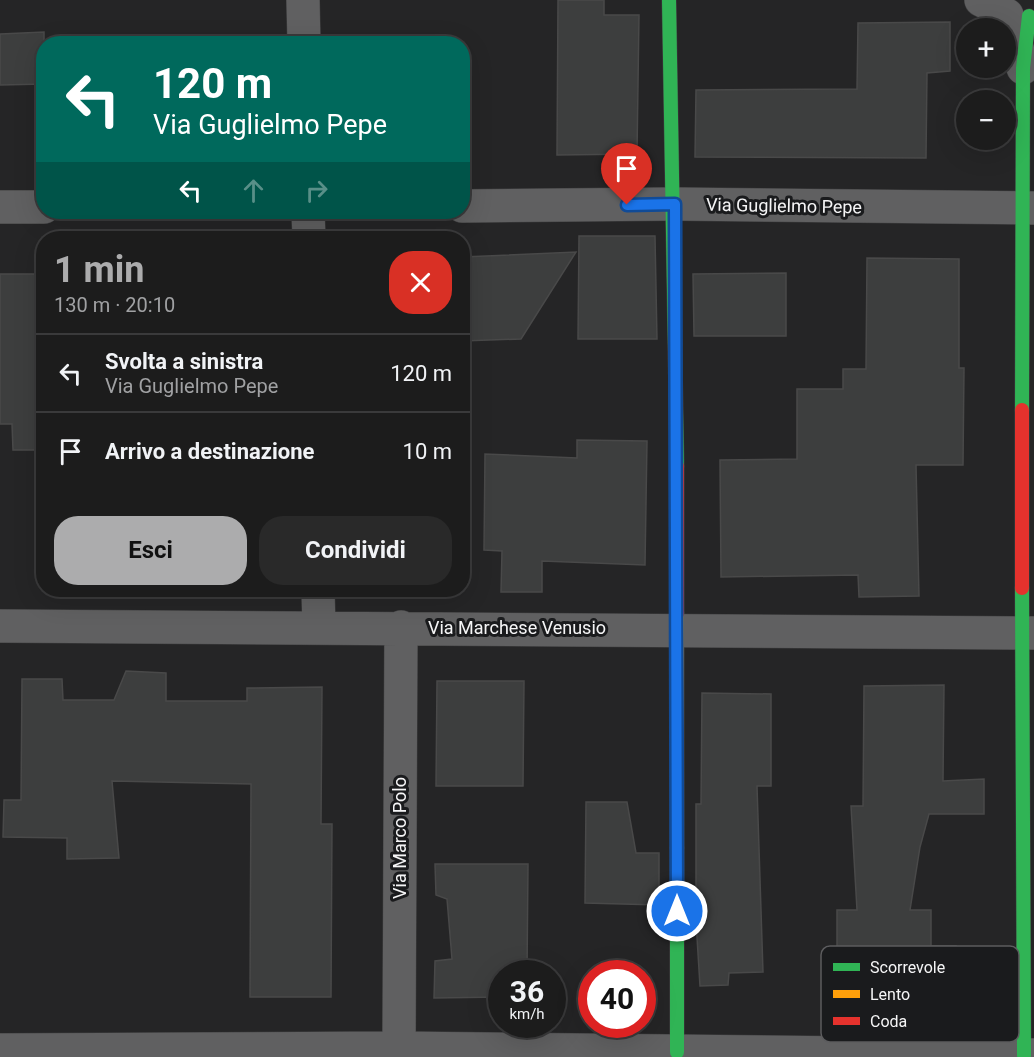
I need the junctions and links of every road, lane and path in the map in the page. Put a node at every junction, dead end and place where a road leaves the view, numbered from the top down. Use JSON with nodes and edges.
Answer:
{"nodes":[{"id":1,"x":303,"y":0,"type":"edge"},
{"id":2,"x":669,"y":0,"type":"edge"},
{"id":3,"x":1008,"y":9,"type":"edge"},
{"id":4,"x":304,"y":36,"type":"edge"},
{"id":5,"x":1023,"y":68,"type":"joint"},
{"id":6,"x":675,"y":204,"type":"junction"},
{"id":7,"x":470,"y":206,"type":"edge"},
{"id":8,"x":0,"y":207,"type":"edge"},
{"id":9,"x":36,"y":207,"type":"edge"},
{"id":10,"x":1027,"y":208,"type":"edge"},
{"id":11,"x":318,"y":597,"type":"edge"},
{"id":12,"x":0,"y":626,"type":"edge"},
{"id":13,"x":319,"y":627,"type":"junction"},
{"id":14,"x":401,"y":627,"type":"junction"},
{"id":15,"x":678,"y":629,"type":"junction"},
{"id":16,"x":1029,"y":633,"type":"edge"},
{"id":17,"x":399,"y":1048,"type":"junction"},
{"id":18,"x":19,"y":1052,"type":"edge"},
{"id":19,"x":677,"y":1052,"type":"junction"},
{"id":20,"x":1029,"y":1055,"type":"edge"}],
"edges":[{"from":1,"to":4,"type":"street"},
{"from":2,"to":6,"type":"street"},
{"from":3,"to":5,"type":"street"},
{"from":5,"to":10,"type":"street"},
{"from":6,"to":7,"type":"street","name":"Via Guglielmo Pepe"},
{"from":6,"to":10,"type":"street","name":"Via Guglielmo Pepe"},
{"from":6,"to":15,"type":"street"},
{"from":8,"to":9,"type":"street"},
{"from":10,"to":16,"type":"street"},
{"from":11,"to":13,"type":"street"},
{"from":12,"to":13,"type":"street","name":"Via Marchese Venusio"},
{"from":13,"to":14,"type":"street","name":"Via Marchese Venusio"},
{"from":14,"to":15,"type":"street","name":"Via Marchese Venusio"},
{"from":14,"to":17,"type":"street","name":"Via Marco Polo"},
{"from":15,"to":16,"type":"street","name":"Via Marchese Venusio"},
{"from":15,"to":19,"type":"street"},
{"from":16,"to":20,"type":"street"},
{"from":17,"to":18,"type":"street"},
{"from":17,"to":19,"type":"street"},
{"from":19,"to":20,"type":"street"}]}
